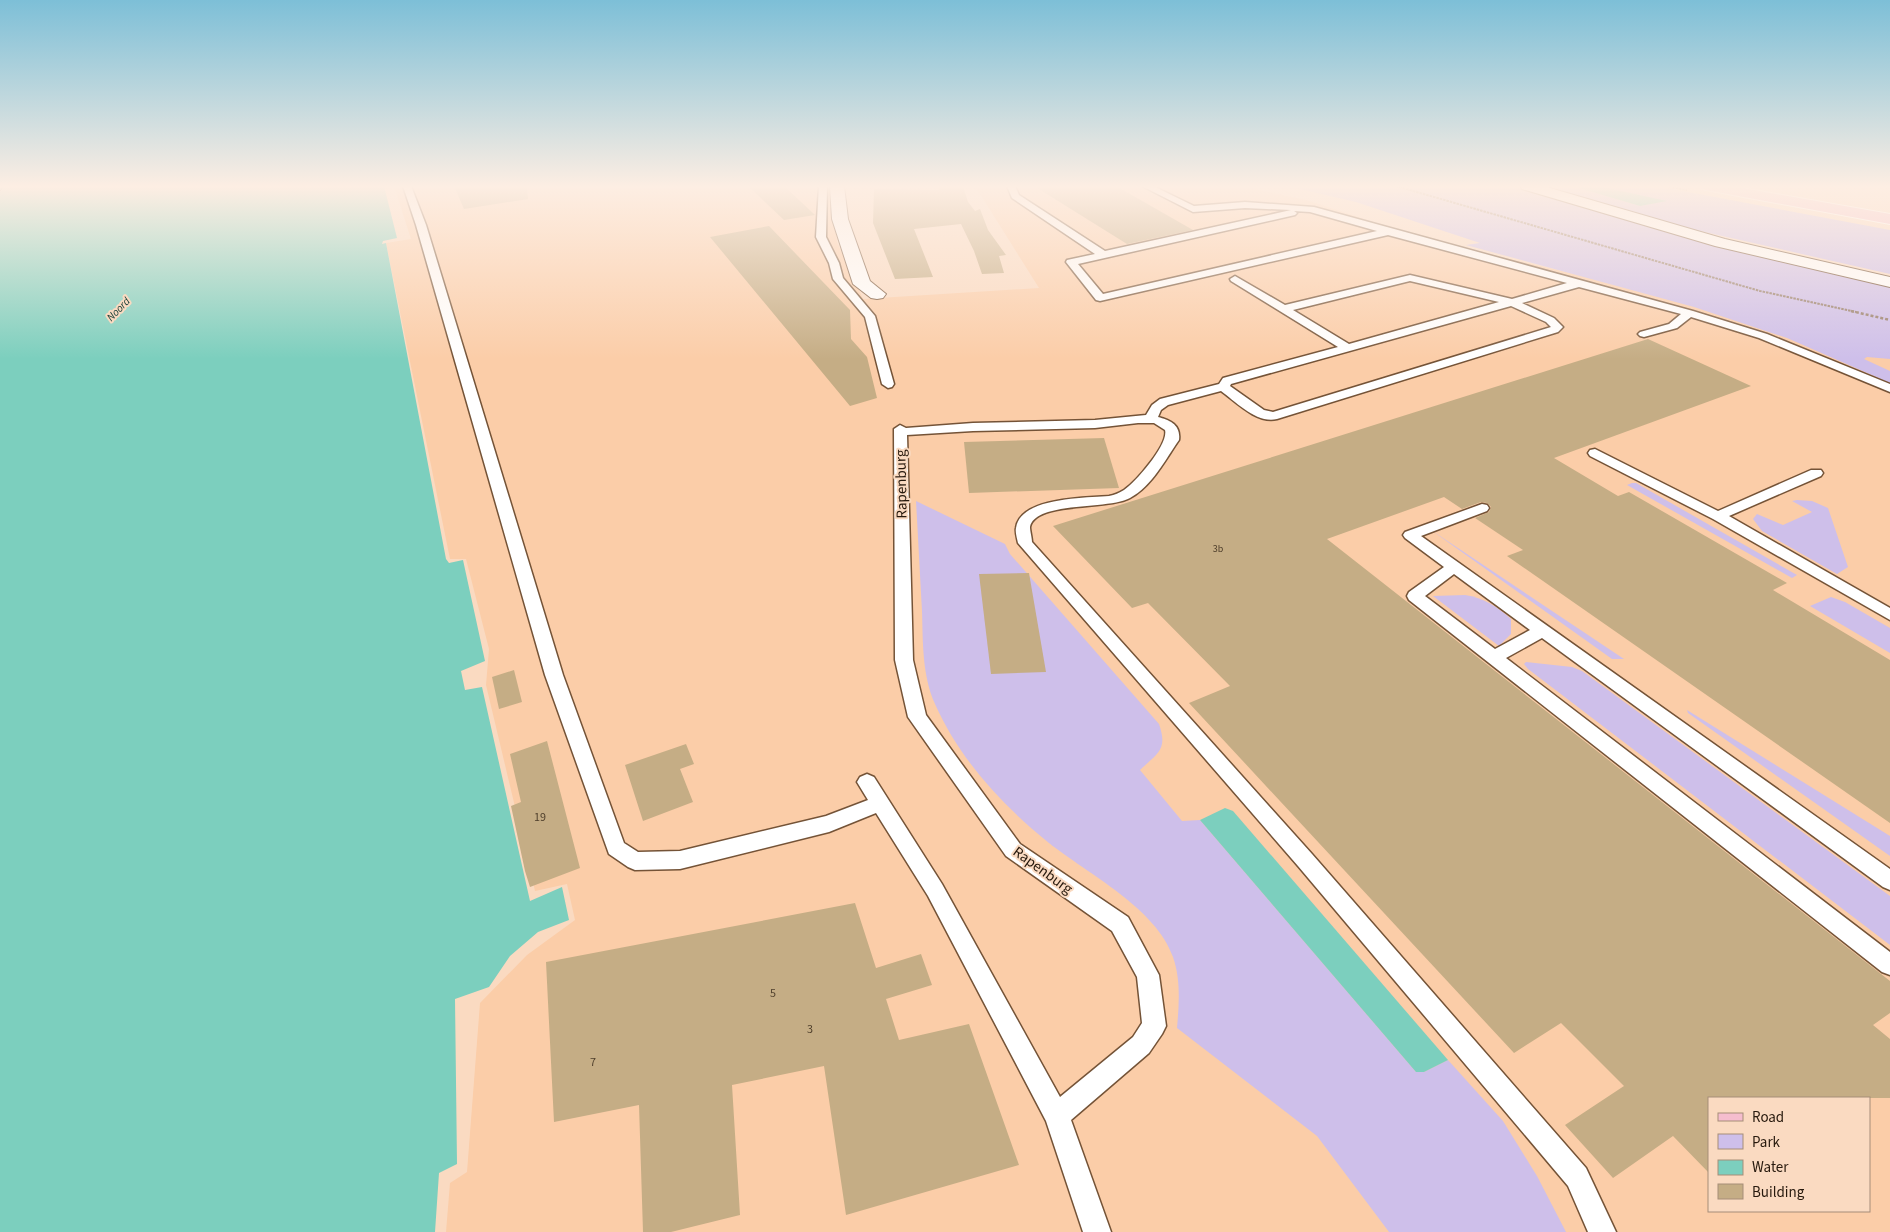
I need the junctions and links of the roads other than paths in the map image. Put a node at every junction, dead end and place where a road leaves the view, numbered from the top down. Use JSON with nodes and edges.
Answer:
{"nodes":[{"id":1,"x":426,"y":243,"type":"edge"},
{"id":2,"x":824,"y":243,"type":"edge"},
{"id":3,"x":848,"y":243,"type":"edge"},
{"id":4,"x":1087,"y":243,"type":"edge"},
{"id":5,"x":1156,"y":243,"type":"edge"},
{"id":6,"x":1339,"y":243,"type":"edge"},
{"id":7,"x":1432,"y":243,"type":"edge"},
{"id":8,"x":1719,"y":243,"type":"edge"},
{"id":9,"x":1104,"y":255,"type":"junction"},
{"id":10,"x":1235,"y":279,"type":"dead end"},
{"id":11,"x":1890,"y":282,"type":"edge"},
{"id":12,"x":1580,"y":283,"type":"junction"},
{"id":13,"x":877,"y":294,"type":"joint"},
{"id":14,"x":1512,"y":302,"type":"junction"},
{"id":15,"x":1283,"y":309,"type":"junction"},
{"id":16,"x":1689,"y":313,"type":"junction"},
{"id":17,"x":870,"y":316,"type":"junction"},
{"id":18,"x":1644,"y":334,"type":"dead end"},
{"id":19,"x":1348,"y":348,"type":"junction"},
{"id":20,"x":888,"y":384,"type":"dead end"},
{"id":21,"x":1223,"y":387,"type":"junction"},
{"id":22,"x":1890,"y":388,"type":"edge"},
{"id":23,"x":1150,"y":420,"type":"junction"},
{"id":24,"x":900,"y":430,"type":"joint"},
{"id":25,"x":1595,"y":452,"type":"dead end"},
{"id":26,"x":1816,"y":474,"type":"dead end"},
{"id":27,"x":1482,"y":508,"type":"dead end"},
{"id":28,"x":1718,"y":516,"type":"junction"},
{"id":29,"x":1454,"y":567,"type":"junction"},
{"id":30,"x":1890,"y":615,"type":"edge"},
{"id":31,"x":1542,"y":631,"type":"junction"},
{"id":32,"x":1494,"y":657,"type":"junction"},
{"id":33,"x":867,"y":782,"type":"dead end"},
{"id":34,"x":880,"y":803,"type":"junction"},
{"id":35,"x":1890,"y":881,"type":"edge"},
{"id":36,"x":1890,"y":965,"type":"edge"},
{"id":37,"x":1057,"y":1116,"type":"junction"},
{"id":38,"x":1098,"y":1232,"type":"edge"},
{"id":39,"x":1602,"y":1232,"type":"edge"}],
"edges":[{"from":1,"to":34,"type":"lane"},
{"from":2,"to":17,"type":"lane"},
{"from":3,"to":13,"type":"street"},
{"from":4,"to":9,"type":"lane"},
{"from":5,"to":9,"type":"lane"},
{"from":6,"to":9,"type":"lane"},
{"from":7,"to":12,"type":"lane"},
{"from":8,"to":11,"type":"street"},
{"from":10,"to":15,"type":"lane"},
{"from":12,"to":14,"type":"lane"},
{"from":12,"to":16,"type":"lane"},
{"from":13,"to":17,"type":"lane"},
{"from":14,"to":15,"type":"lane"},
{"from":14,"to":19,"type":"lane"},
{"from":14,"to":21,"type":"lane"},
{"from":15,"to":19,"type":"lane"},
{"from":16,"to":18,"type":"lane"},
{"from":16,"to":22,"type":"lane"},
{"from":17,"to":20,"type":"lane"},
{"from":19,"to":21,"type":"lane"},
{"from":21,"to":23,"type":"lane"},
{"from":23,"to":24,"type":"lane"},
{"from":23,"to":39,"type":"lane"},
{"from":24,"to":37,"type":"lane","name":"Rapenburg"},
{"from":25,"to":28,"type":"lane"},
{"from":26,"to":28,"type":"lane"},
{"from":27,"to":29,"type":"lane"},
{"from":28,"to":30,"type":"lane"},
{"from":29,"to":31,"type":"lane"},
{"from":29,"to":32,"type":"lane"},
{"from":31,"to":32,"type":"lane"},
{"from":31,"to":35,"type":"lane"},
{"from":32,"to":36,"type":"lane"},
{"from":33,"to":34,"type":"lane"},
{"from":34,"to":37,"type":"lane"},
{"from":37,"to":38,"type":"lane"}]}
